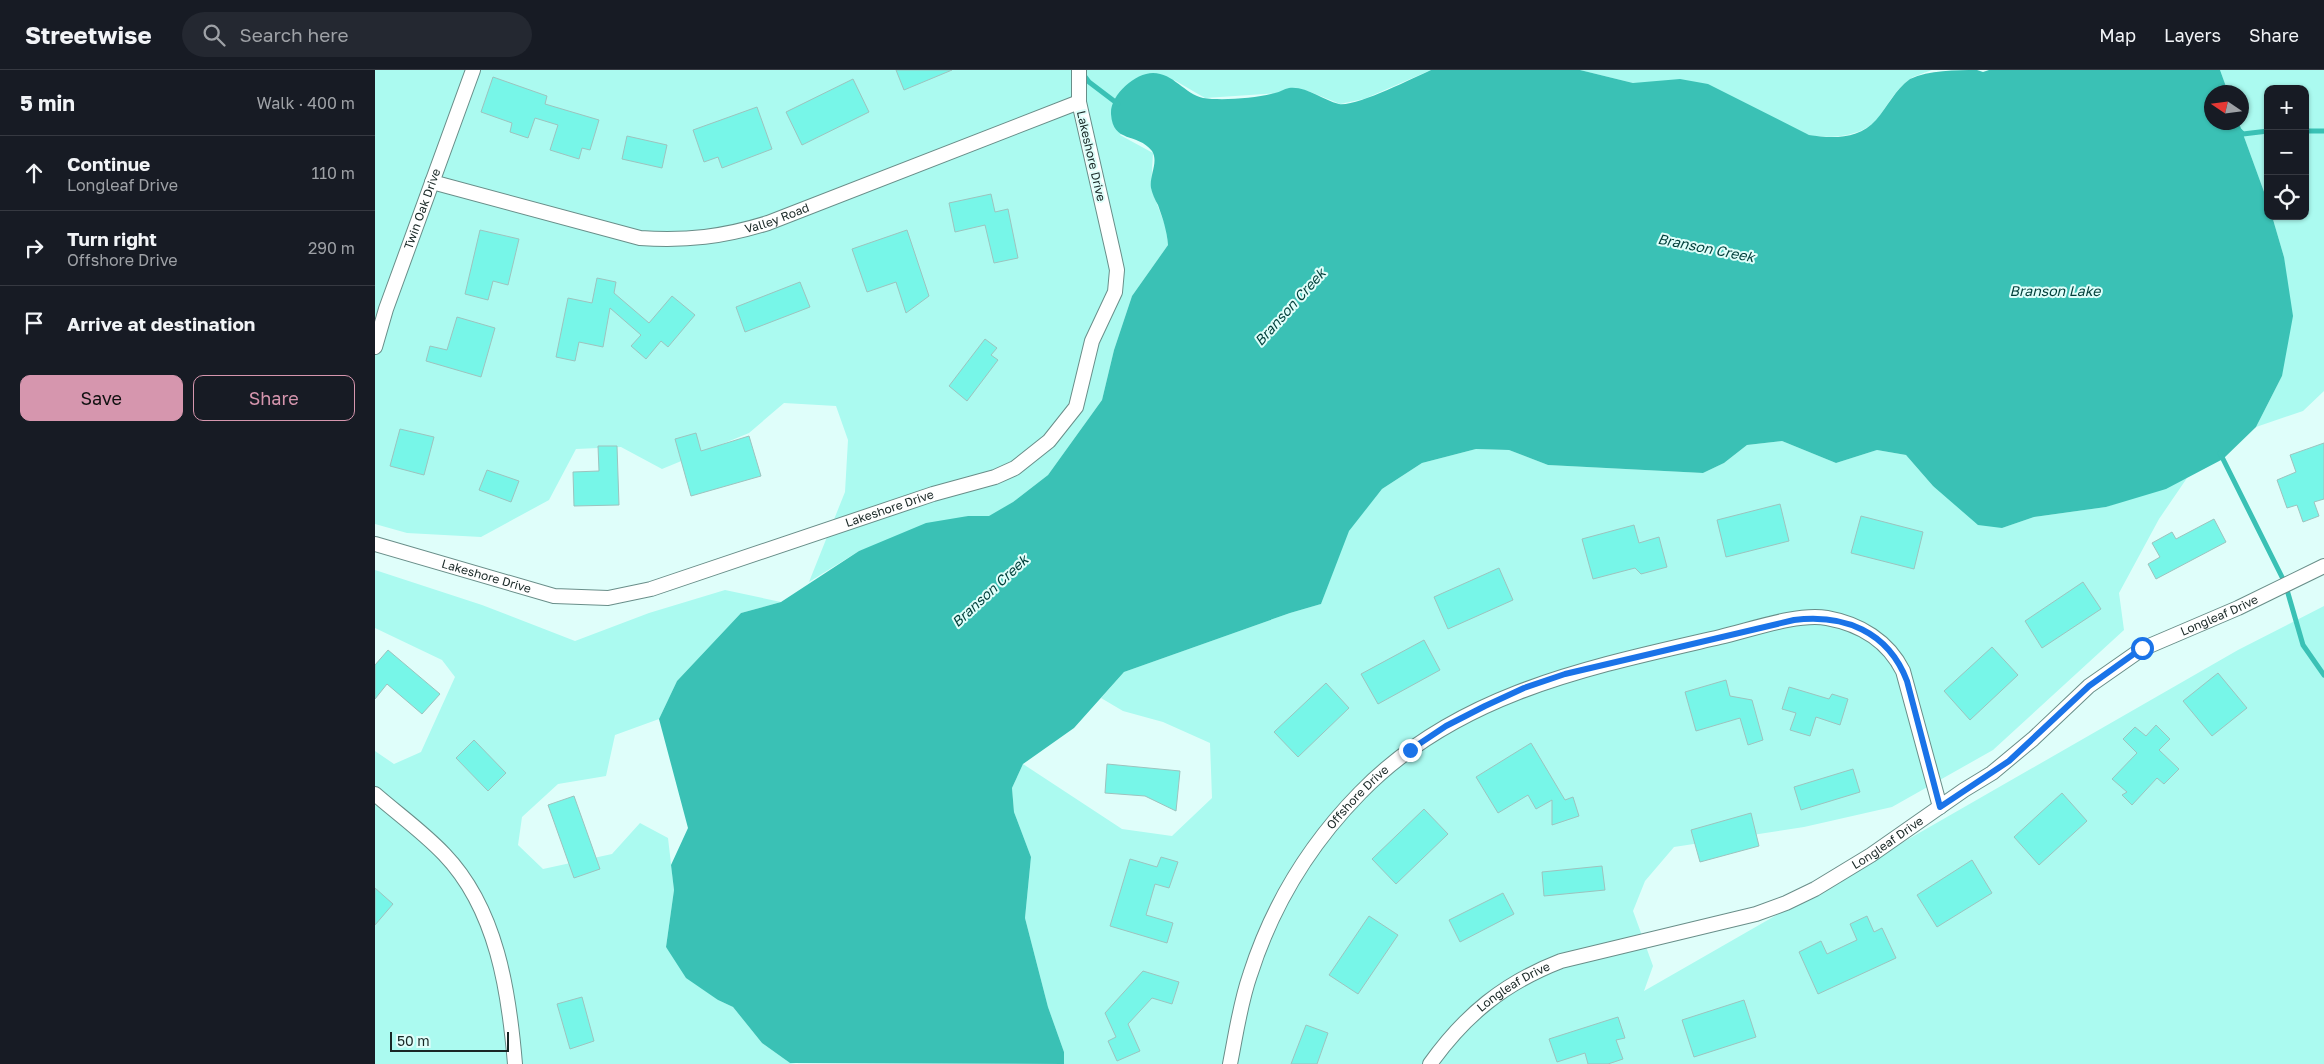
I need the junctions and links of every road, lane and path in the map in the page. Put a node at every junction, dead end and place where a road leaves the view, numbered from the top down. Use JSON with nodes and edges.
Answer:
{"nodes":[{"id":1,"x":473,"y":70,"type":"edge"},
{"id":2,"x":1079,"y":70,"type":"edge"},
{"id":3,"x":1079,"y":102,"type":"junction"},
{"id":4,"x":432,"y":182,"type":"junction"},
{"id":5,"x":375,"y":347,"type":"edge"},
{"id":6,"x":375,"y":544,"type":"edge"},
{"id":7,"x":2324,"y":566,"type":"edge"},
{"id":8,"x":375,"y":794,"type":"edge"},
{"id":9,"x":1940,"y":807,"type":"junction"},
{"id":10,"x":515,"y":1064,"type":"edge"},
{"id":11,"x":1230,"y":1064,"type":"edge"},
{"id":12,"x":1430,"y":1064,"type":"edge"}],
"edges":[{"from":1,"to":4,"type":"street","name":"Twin Oak Drive"},
{"from":2,"to":3,"type":"street"},
{"from":3,"to":4,"type":"street","name":"Valley Road"},
{"from":3,"to":6,"type":"street","name":"Lakeshore Drive"},
{"from":4,"to":5,"type":"street","name":"Twin Oak Drive"},
{"from":7,"to":9,"type":"street","name":"Longleaf Drive"},
{"from":8,"to":10,"type":"street"},
{"from":9,"to":11,"type":"street","name":"Offshore Drive"},
{"from":9,"to":12,"type":"street","name":"Longleaf Drive"}]}
